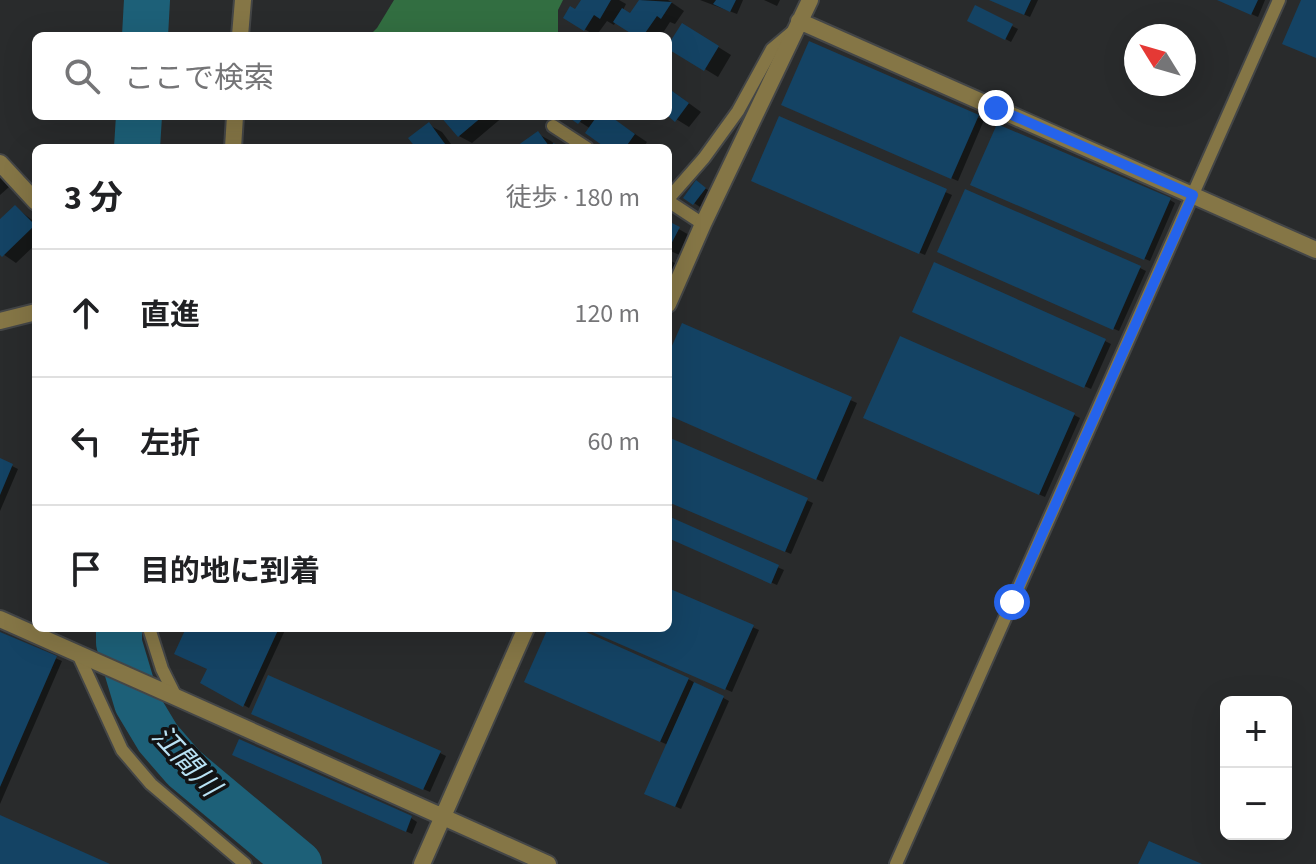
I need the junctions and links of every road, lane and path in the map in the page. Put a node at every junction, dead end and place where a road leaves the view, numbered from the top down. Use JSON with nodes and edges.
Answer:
{"nodes":[{"id":1,"x":243,"y":0,"type":"edge"},
{"id":2,"x":810,"y":0,"type":"edge"},
{"id":3,"x":1279,"y":0,"type":"edge"},
{"id":4,"x":797,"y":26,"type":"junction"},
{"id":5,"x":240,"y":32,"type":"edge"},
{"id":6,"x":235,"y":120,"type":"edge"},
{"id":7,"x":553,"y":126,"type":"dead end"},
{"id":8,"x":233,"y":144,"type":"edge"},
{"id":9,"x":581,"y":144,"type":"edge"},
{"id":10,"x":0,"y":163,"type":"edge"},
{"id":11,"x":672,"y":195,"type":"edge"},
{"id":12,"x":1193,"y":195,"type":"junction"},
{"id":13,"x":32,"y":198,"type":"edge"},
{"id":14,"x":672,"y":203,"type":"edge"},
{"id":15,"x":703,"y":224,"type":"junction"},
{"id":16,"x":1316,"y":250,"type":"edge"},
{"id":17,"x":672,"y":295,"type":"edge"},
{"id":18,"x":32,"y":313,"type":"edge"},
{"id":19,"x":0,"y":321,"type":"edge"},
{"id":20,"x":0,"y":619,"type":"edge"},
{"id":21,"x":150,"y":632,"type":"edge"},
{"id":22,"x":524,"y":632,"type":"edge"},
{"id":23,"x":86,"y":658,"type":"junction"},
{"id":24,"x":168,"y":692,"type":"junction"},
{"id":25,"x":442,"y":818,"type":"junction"},
{"id":26,"x":245,"y":864,"type":"edge"},
{"id":27,"x":422,"y":864,"type":"edge"},
{"id":28,"x":548,"y":864,"type":"edge"},
{"id":29,"x":896,"y":864,"type":"edge"}],
"edges":[{"from":1,"to":5,"type":"street"},
{"from":2,"to":4,"type":"street"},
{"from":3,"to":12,"type":"lane"},
{"from":4,"to":11,"type":"lane"},
{"from":4,"to":12,"type":"street"},
{"from":4,"to":15,"type":"street"},
{"from":6,"to":8,"type":"street"},
{"from":7,"to":9,"type":"lane"},
{"from":10,"to":13,"type":"street"},
{"from":12,"to":16,"type":"street"},
{"from":12,"to":29,"type":"lane"},
{"from":14,"to":15,"type":"lane"},
{"from":15,"to":17,"type":"street"},
{"from":18,"to":19,"type":"street"},
{"from":20,"to":23,"type":"street"},
{"from":21,"to":24,"type":"lane"},
{"from":22,"to":25,"type":"street"},
{"from":23,"to":24,"type":"street"},
{"from":23,"to":26,"type":"lane"},
{"from":24,"to":25,"type":"street"},
{"from":25,"to":27,"type":"street"},
{"from":25,"to":28,"type":"street"}]}
